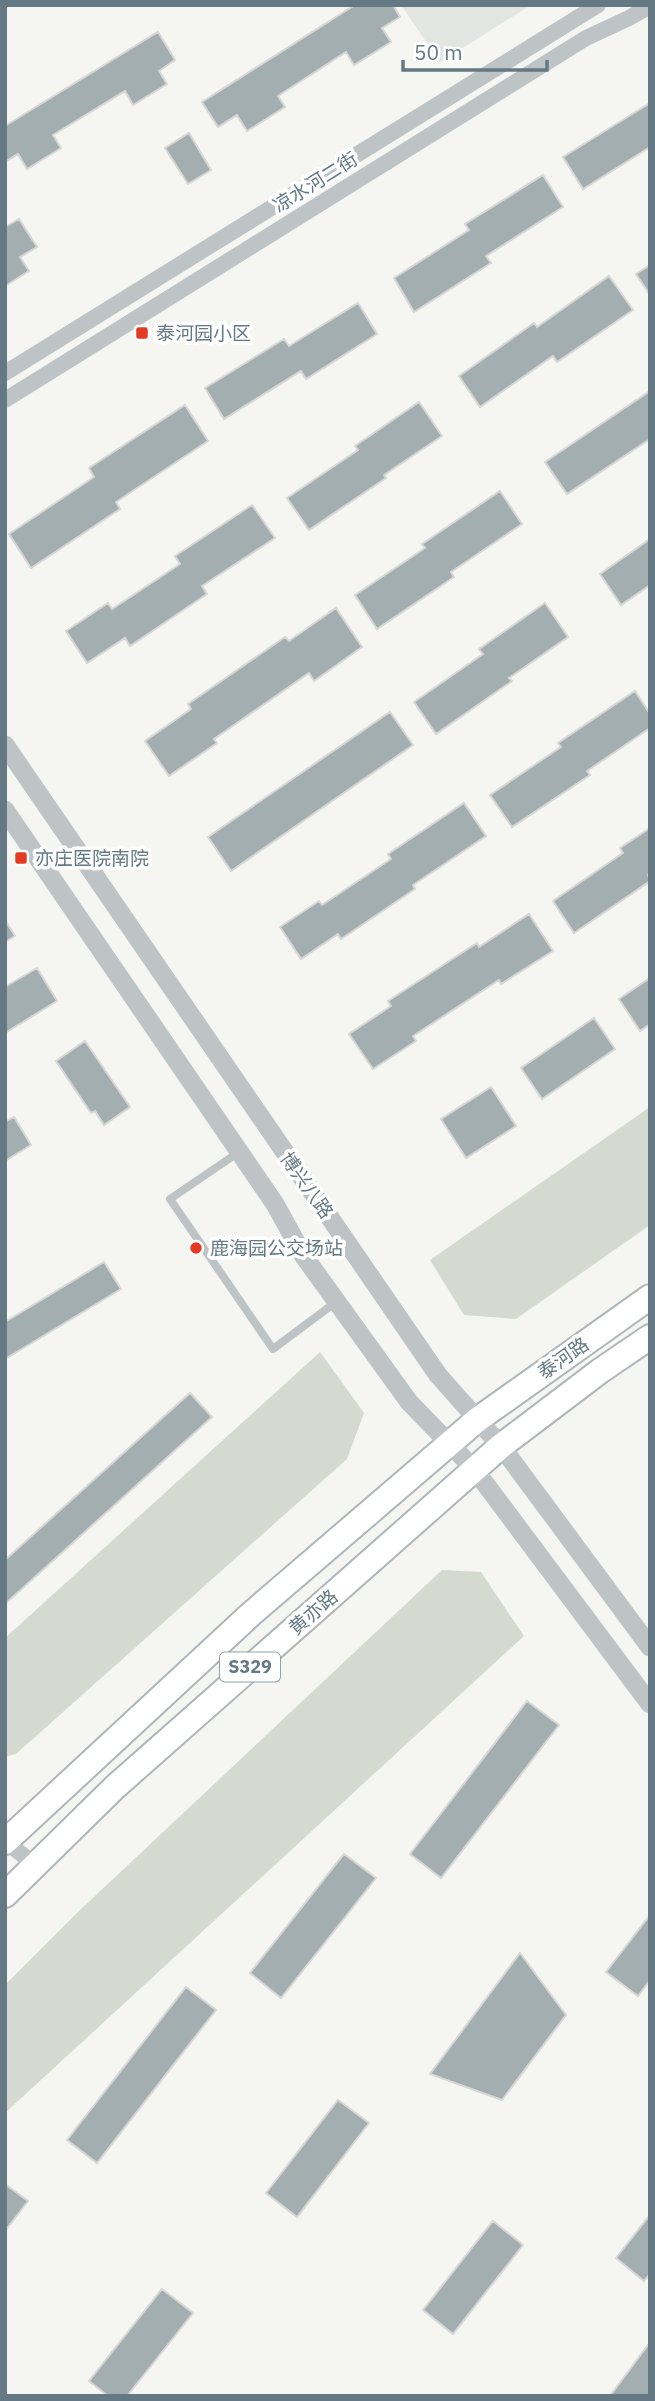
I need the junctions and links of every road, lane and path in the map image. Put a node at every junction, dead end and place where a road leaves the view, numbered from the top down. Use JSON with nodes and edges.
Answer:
{"nodes":[{"id":1,"x":598,"y":5,"type":"edge"},
{"id":2,"x":650,"y":6,"type":"edge"},
{"id":3,"x":5,"y":373,"type":"edge"},
{"id":4,"x":5,"y":400,"type":"edge"},
{"id":5,"x":5,"y":745,"type":"edge"},
{"id":6,"x":5,"y":810,"type":"edge"},
{"id":7,"x":239,"y":1152,"type":"junction"},
{"id":8,"x":650,"y":1297,"type":"edge"},
{"id":9,"x":336,"y":1303,"type":"junction"},
{"id":10,"x":650,"y":1337,"type":"edge"},
{"id":11,"x":477,"y":1419,"type":"junction"},
{"id":12,"x":448,"y":1445,"type":"junction"},
{"id":13,"x":501,"y":1446,"type":"junction"},
{"id":14,"x":475,"y":1470,"type":"junction"},
{"id":15,"x":650,"y":1647,"type":"edge"},
{"id":16,"x":650,"y":1704,"type":"edge"},
{"id":17,"x":5,"y":1841,"type":"edge"},
{"id":18,"x":34,"y":1864,"type":"junction"},
{"id":19,"x":5,"y":1895,"type":"edge"}],
"edges":[{"from":1,"to":3,"type":"street","name":"凉水河二街"},
{"from":2,"to":4,"type":"street","name":"凉水河二街"},
{"from":5,"to":11,"type":"street","name":"博兴八路"},
{"from":6,"to":7,"type":"street","name":"博兴八路"},
{"from":7,"to":9,"type":"street","name":"博兴八路"},
{"from":7,"to":9,"type":"lane"},
{"from":8,"to":11,"type":"main road","name":"泰河路","number":"S329"},
{"from":9,"to":12,"type":"street","name":"博兴八路"},
{"from":10,"to":13,"type":"main road","name":"泰河路","number":"S329"},
{"from":11,"to":12,"type":"main road","name":"黄亦路","number":"S329"},
{"from":11,"to":13,"type":"street","name":"博兴八路"},
{"from":12,"to":14,"type":"street","name":"博兴八路"},
{"from":12,"to":17,"type":"main road","name":"黄亦路","number":"S329"},
{"from":13,"to":14,"type":"main road","name":"黄亦路","number":"S329"},
{"from":13,"to":15,"type":"street","name":"博兴八路"},
{"from":14,"to":16,"type":"street","name":"博兴八路"},
{"from":14,"to":18,"type":"main road","name":"黄亦路","number":"S329"},
{"from":17,"to":18,"type":"street"},
{"from":18,"to":19,"type":"main road","name":"黄亦路","number":"S329"}]}
